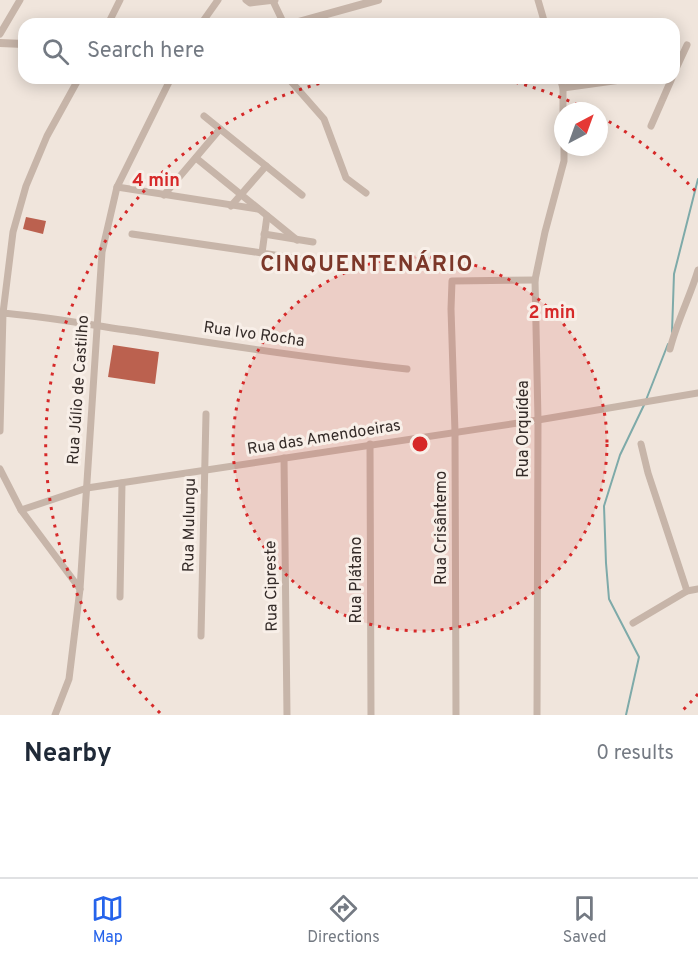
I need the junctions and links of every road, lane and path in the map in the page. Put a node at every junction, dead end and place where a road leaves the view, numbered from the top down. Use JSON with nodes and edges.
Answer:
{"nodes":[{"id":1,"x":20,"y":0,"type":"edge"},
{"id":2,"x":120,"y":0,"type":"edge"},
{"id":3,"x":218,"y":0,"type":"edge"},
{"id":4,"x":246,"y":0,"type":"edge"},
{"id":5,"x":274,"y":0,"type":"edge"},
{"id":6,"x":378,"y":0,"type":"edge"},
{"id":7,"x":538,"y":0,"type":"edge"},
{"id":8,"x":111,"y":18,"type":"edge"},
{"id":9,"x":205,"y":18,"type":"edge"},
{"id":10,"x":282,"y":18,"type":"edge"},
{"id":11,"x":313,"y":18,"type":"edge"},
{"id":12,"x":543,"y":18,"type":"edge"},
{"id":13,"x":0,"y":34,"type":"edge"},
{"id":14,"x":0,"y":43,"type":"edge"},
{"id":15,"x":18,"y":44,"type":"edge"},
{"id":16,"x":687,"y":45,"type":"dead end"},
{"id":17,"x":680,"y":60,"type":"edge"},
{"id":18,"x":76,"y":84,"type":"edge"},
{"id":19,"x":168,"y":84,"type":"edge"},
{"id":20,"x":293,"y":84,"type":"edge"},
{"id":21,"x":561,"y":84,"type":"edge"},
{"id":22,"x":591,"y":84,"type":"edge"},
{"id":23,"x":669,"y":84,"type":"edge"},
{"id":24,"x":562,"y":88,"type":"junction"},
{"id":25,"x":563,"y":102,"type":"edge"},
{"id":26,"x":204,"y":116,"type":"dead end"},
{"id":27,"x":651,"y":126,"type":"dead end"},
{"id":28,"x":220,"y":129,"type":"junction"},
{"id":29,"x":564,"y":156,"type":"edge"},
{"id":30,"x":196,"y":158,"type":"junction"},
{"id":31,"x":266,"y":166,"type":"junction"},
{"id":32,"x":117,"y":188,"type":"junction"},
{"id":33,"x":366,"y":193,"type":"dead end"},
{"id":34,"x":164,"y":195,"type":"junction"},
{"id":35,"x":241,"y":195,"type":"junction"},
{"id":36,"x":302,"y":195,"type":"dead end"},
{"id":37,"x":231,"y":206,"type":"junction"},
{"id":38,"x":258,"y":209,"type":"junction"},
{"id":39,"x":267,"y":216,"type":"junction"},
{"id":40,"x":132,"y":234,"type":"dead end"},
{"id":41,"x":264,"y":234,"type":"junction"},
{"id":42,"x":297,"y":240,"type":"junction"},
{"id":43,"x":313,"y":242,"type":"dead end"},
{"id":44,"x":262,"y":253,"type":"junction"},
{"id":45,"x":305,"y":260,"type":"dead end"},
{"id":46,"x":698,"y":270,"type":"edge"},
{"id":47,"x":536,"y":280,"type":"junction"},
{"id":48,"x":2,"y":313,"type":"edge"},
{"id":49,"x":97,"y":326,"type":"junction"},
{"id":50,"x":670,"y":349,"type":"dead end"},
{"id":51,"x":407,"y":369,"type":"dead end"},
{"id":52,"x":698,"y":393,"type":"edge"},
{"id":53,"x":206,"y":414,"type":"dead end"},
{"id":54,"x":538,"y":420,"type":"junction"},
{"id":55,"x":0,"y":431,"type":"edge"},
{"id":56,"x":455,"y":432,"type":"junction"},
{"id":57,"x":370,"y":444,"type":"junction"},
{"id":58,"x":641,"y":444,"type":"dead end"},
{"id":59,"x":284,"y":458,"type":"junction"},
{"id":60,"x":0,"y":470,"type":"edge"},
{"id":61,"x":205,"y":470,"type":"junction"},
{"id":62,"x":122,"y":483,"type":"junction"},
{"id":63,"x":87,"y":488,"type":"junction"},
{"id":64,"x":21,"y":510,"type":"junction"},
{"id":65,"x":80,"y":589,"type":"junction"},
{"id":66,"x":698,"y":589,"type":"edge"},
{"id":67,"x":687,"y":591,"type":"junction"},
{"id":68,"x":120,"y":597,"type":"dead end"},
{"id":69,"x":633,"y":622,"type":"dead end"},
{"id":70,"x":201,"y":636,"type":"dead end"},
{"id":71,"x":55,"y":715,"type":"edge"},
{"id":72,"x":287,"y":715,"type":"edge"},
{"id":73,"x":371,"y":715,"type":"edge"},
{"id":74,"x":456,"y":715,"type":"edge"},
{"id":75,"x":537,"y":715,"type":"edge"}],
"edges":[{"from":1,"to":13,"type":"street"},
{"from":2,"to":8,"type":"street"},
{"from":3,"to":9,"type":"street"},
{"from":4,"to":5,"type":"street"},
{"from":5,"to":10,"type":"street"},
{"from":6,"to":11,"type":"street"},
{"from":7,"to":12,"type":"street"},
{"from":14,"to":15,"type":"street"},
{"from":16,"to":17,"type":"street"},
{"from":18,"to":48,"type":"street"},
{"from":19,"to":32,"type":"street","name":"Rua Júlio de Castilho"},
{"from":20,"to":33,"type":"street"},
{"from":21,"to":24,"type":"street"},
{"from":22,"to":24,"type":"street"},
{"from":23,"to":27,"type":"street"},
{"from":24,"to":25,"type":"street"},
{"from":26,"to":28,"type":"street"},
{"from":28,"to":30,"type":"street"},
{"from":28,"to":31,"type":"street"},
{"from":29,"to":47,"type":"street","name":"Rua Orquídea"},
{"from":30,"to":34,"type":"street"},
{"from":30,"to":35,"type":"street"},
{"from":31,"to":35,"type":"street"},
{"from":31,"to":36,"type":"street"},
{"from":32,"to":34,"type":"street"},
{"from":32,"to":49,"type":"street","name":"Rua Júlio de Castilho"},
{"from":34,"to":37,"type":"street"},
{"from":35,"to":37,"type":"street"},
{"from":35,"to":38,"type":"street"},
{"from":37,"to":38,"type":"street"},
{"from":38,"to":39,"type":"street"},
{"from":39,"to":41,"type":"street"},
{"from":39,"to":42,"type":"street"},
{"from":40,"to":44,"type":"street"},
{"from":41,"to":42,"type":"street"},
{"from":41,"to":44,"type":"street"},
{"from":42,"to":43,"type":"street"},
{"from":44,"to":45,"type":"street"},
{"from":46,"to":50,"type":"street"},
{"from":47,"to":54,"type":"street","name":"Rua Orquídea"},
{"from":47,"to":56,"type":"street","name":"Rua Crisântemo"},
{"from":48,"to":49,"type":"street","name":"Rua Ivo Rocha"},
{"from":48,"to":55,"type":"street"},
{"from":49,"to":51,"type":"street","name":"Rua Ivo Rocha"},
{"from":49,"to":63,"type":"street","name":"Rua Júlio de Castilho"},
{"from":52,"to":54,"type":"street","name":"Rua das Amendoeiras"},
{"from":53,"to":61,"type":"street","name":"Rua Mulungu"},
{"from":54,"to":56,"type":"street","name":"Rua das Amendoeiras"},
{"from":54,"to":75,"type":"street","name":"Rua Orquídea"},
{"from":56,"to":57,"type":"street","name":"Rua das Amendoeiras"},
{"from":56,"to":74,"type":"street","name":"Rua Crisântemo"},
{"from":57,"to":59,"type":"street","name":"Rua das Amendoeiras"},
{"from":57,"to":73,"type":"street","name":"Rua Plátano"},
{"from":58,"to":67,"type":"street"},
{"from":59,"to":61,"type":"street","name":"Rua das Amendoeiras"},
{"from":59,"to":72,"type":"street","name":"Rua Cipreste"},
{"from":60,"to":64,"type":"street"},
{"from":61,"to":62,"type":"street","name":"Rua das Amendoeiras"},
{"from":61,"to":70,"type":"street","name":"Rua Mulungu"},
{"from":62,"to":63,"type":"street","name":"Rua das Amendoeiras"},
{"from":62,"to":68,"type":"street"},
{"from":63,"to":64,"type":"street","name":"Rua das Amendoeiras"},
{"from":63,"to":65,"type":"street","name":"Rua Júlio de Castilho"},
{"from":64,"to":65,"type":"street"},
{"from":65,"to":71,"type":"street","name":"Rua Júlio de Castilho"},
{"from":66,"to":67,"type":"street"},
{"from":67,"to":69,"type":"street"}]}
